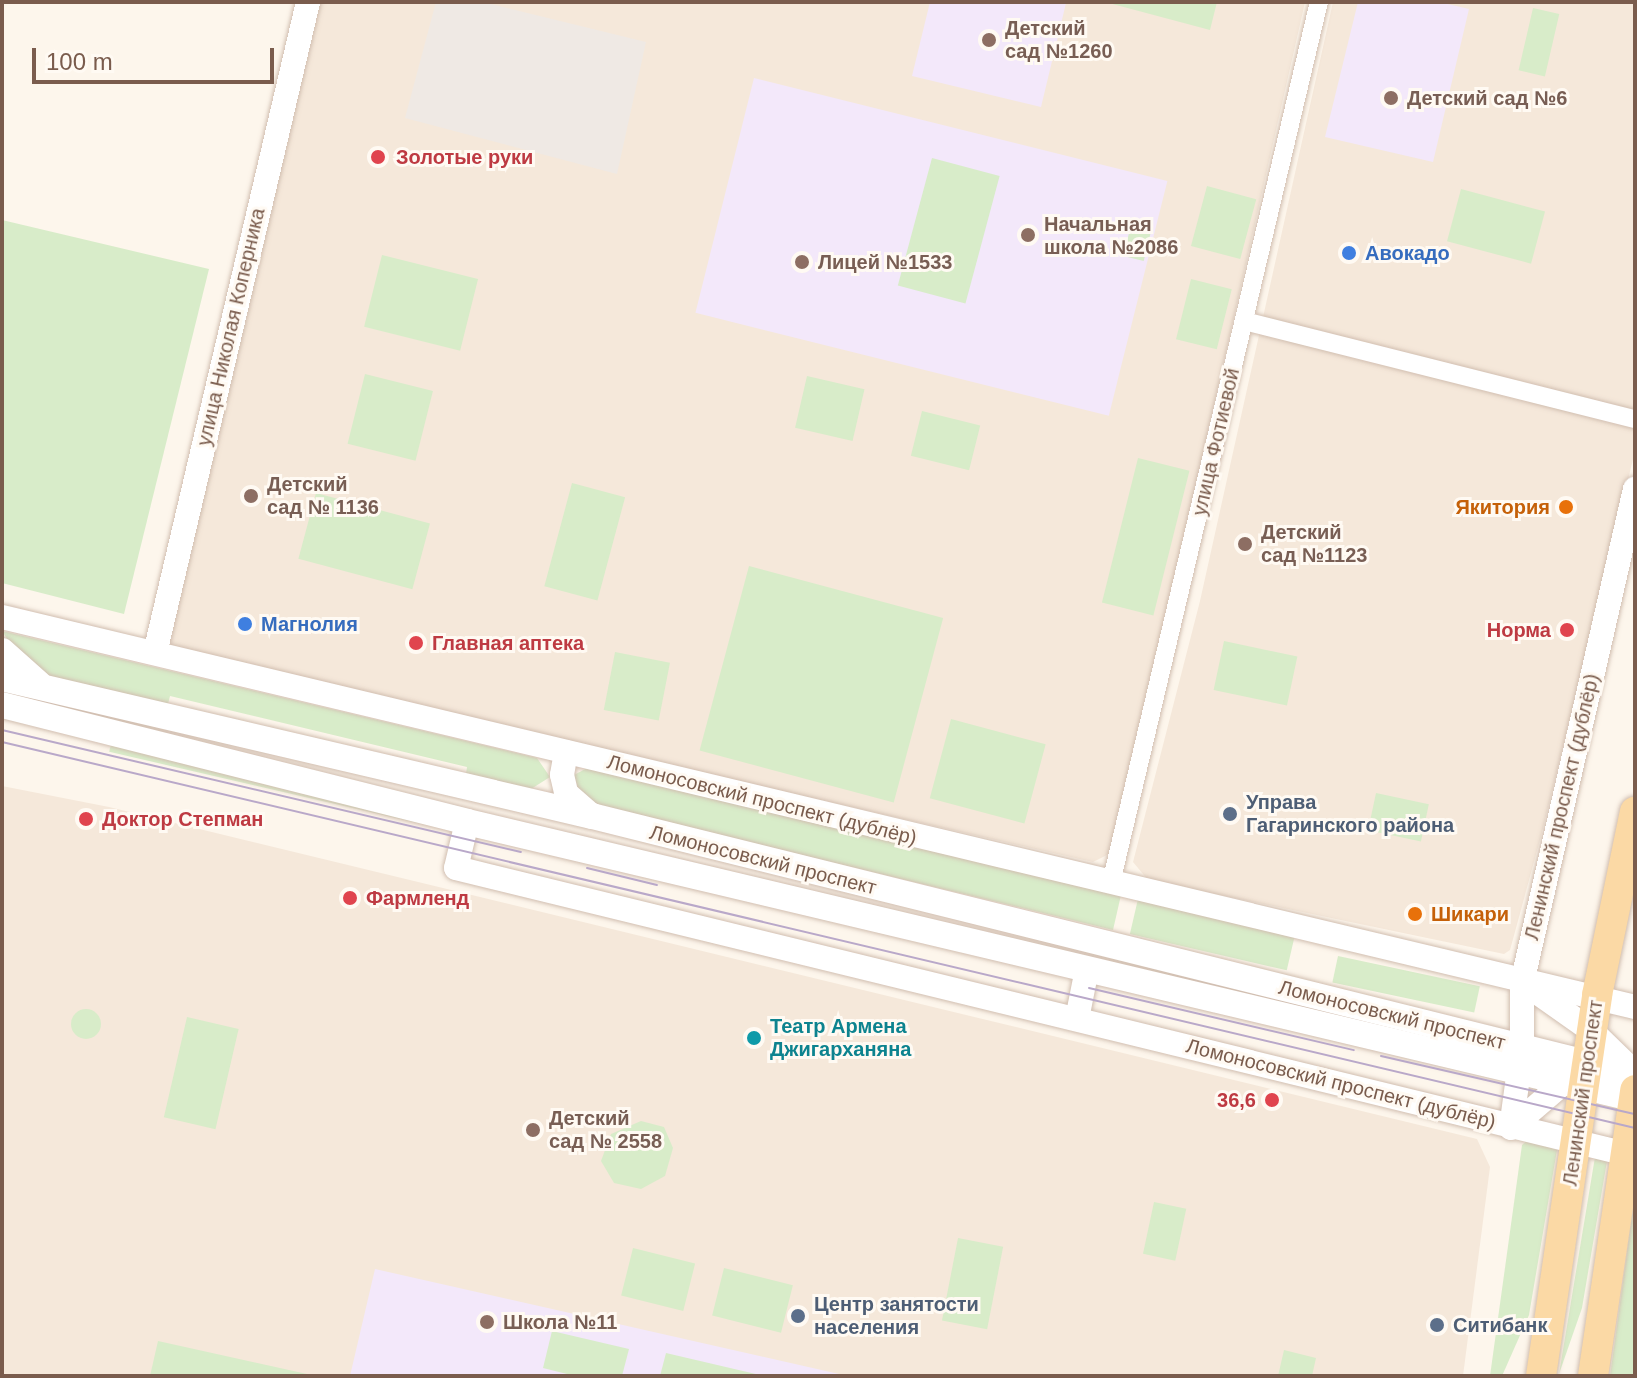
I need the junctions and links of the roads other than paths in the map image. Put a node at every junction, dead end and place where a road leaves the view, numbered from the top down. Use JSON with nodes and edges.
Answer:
{"nodes":[{"id":1,"x":308,"y":2,"type":"edge"},
{"id":2,"x":1319,"y":2,"type":"edge"},
{"id":3,"x":1244,"y":321,"type":"junction"},
{"id":4,"x":1635,"y":419,"type":"edge"},
{"id":5,"x":1635,"y":489,"type":"edge"},
{"id":6,"x":2,"y":617,"type":"edge"},
{"id":7,"x":2,"y":651,"type":"edge"},
{"id":8,"x":155,"y":653,"type":"junction"},
{"id":9,"x":2,"y":678,"type":"edge"},
{"id":10,"x":48,"y":690,"type":"junction"},
{"id":11,"x":2,"y":705,"type":"edge"},
{"id":12,"x":566,"y":752,"type":"junction"},
{"id":13,"x":553,"y":809,"type":"junction"},
{"id":14,"x":1635,"y":812,"type":"edge"},
{"id":15,"x":592,"y":816,"type":"junction"},
{"id":16,"x":467,"y":822,"type":"junction"},
{"id":17,"x":546,"y":841,"type":"junction"},
{"id":18,"x":1111,"y":883,"type":"junction"},
{"id":19,"x":993,"y":917,"type":"junction"},
{"id":20,"x":986,"y":945,"type":"junction"},
{"id":21,"x":1087,"y":969,"type":"junction"},
{"id":22,"x":1522,"y":983,"type":"junction"},
{"id":23,"x":1597,"y":995,"type":"junction"},
{"id":24,"x":1635,"y":1007,"type":"edge"},
{"id":25,"x":1077,"y":1019,"type":"junction"},
{"id":26,"x":1592,"y":1031,"type":"junction"},
{"id":27,"x":1520,"y":1060,"type":"junction"},
{"id":28,"x":1578,"y":1078,"type":"junction"},
{"id":29,"x":1635,"y":1089,"type":"edge"},
{"id":30,"x":1511,"y":1128,"type":"junction"},
{"id":31,"x":1575,"y":1143,"type":"junction"},
{"id":32,"x":1630,"y":1155,"type":"edge"},
{"id":33,"x":1541,"y":1376,"type":"edge"},
{"id":34,"x":1593,"y":1376,"type":"edge"}],
"edges":[{"from":1,"to":8,"type":"street","name":"улица Николая Коперника"},
{"from":2,"to":3,"type":"street","name":"улица Фотиевой"},
{"from":3,"to":4,"type":"street"},
{"from":3,"to":18,"type":"street","name":"улица Фотиевой"},
{"from":5,"to":22,"type":"street","name":"Ленинский проспект (дублёр)"},
{"from":6,"to":8,"type":"street","name":"Ломоносовский проспект (дублёр)"},
{"from":7,"to":10,"type":"main road"},
{"from":8,"to":12,"type":"street","name":"Ломоносовский проспект (дублёр)"},
{"from":9,"to":10,"type":"main road","name":"Ломоносовский проспект"},
{"from":10,"to":13,"type":"main road","name":"Ломоносовский проспект"},
{"from":11,"to":16,"type":"main road","name":"Ломоносовский проспект"},
{"from":12,"to":15,"type":"street"},
{"from":12,"to":18,"type":"street","name":"Ломоносовский проспект (дублёр)"},
{"from":13,"to":15,"type":"main road","name":"Ломоносовский проспект"},
{"from":13,"to":17,"type":"main road"},
{"from":14,"to":23,"type":"main road","name":"Ленинский проспект"},
{"from":15,"to":19,"type":"main road","name":"Ломоносовский проспект"},
{"from":16,"to":17,"type":"main road","name":"Ломоносовский проспект"},
{"from":16,"to":25,"type":"street","name":"Ломоносовский проспект (дублёр)"},
{"from":17,"to":20,"type":"main road","name":"Ломоносовский проспект"},
{"from":18,"to":22,"type":"street","name":"Ломоносовский проспект (дублёр)"},
{"from":19,"to":20,"type":"main road"},
{"from":19,"to":27,"type":"main road","name":"Ломоносовский проспект"},
{"from":20,"to":21,"type":"main road","name":"Ломоносовский проспект"},
{"from":21,"to":25,"type":"street"},
{"from":21,"to":27,"type":"main road","name":"Ломоносовский проспект"},
{"from":22,"to":23,"type":"street","name":"Ломоносовский проспект (дублёр)"},
{"from":22,"to":26,"type":"street"},
{"from":22,"to":27,"type":"street","name":"Ленинский проспект (дублёр)"},
{"from":23,"to":24,"type":"street"},
{"from":23,"to":26,"type":"main road","name":"Ленинский проспект"},
{"from":25,"to":30,"type":"street","name":"Ломоносовский проспект (дублёр)"},
{"from":26,"to":28,"type":"main road","name":"Ленинский проспект"},
{"from":26,"to":29,"type":"street"},
{"from":27,"to":28,"type":"main road"},
{"from":27,"to":30,"type":"street","name":"Ленинский проспект (дублёр)"},
{"from":28,"to":29,"type":"main road"},
{"from":28,"to":30,"type":"street"},
{"from":28,"to":31,"type":"main road","name":"Ленинский проспект"},
{"from":29,"to":32,"type":"main road"},
{"from":30,"to":31,"type":"street","name":"Ломоносовский проспект (дублёр)"},
{"from":31,"to":32,"type":"street","name":"Ломоносовский проспект (дублёр)"},
{"from":31,"to":33,"type":"main road","name":"Ленинский проспект"},
{"from":32,"to":34,"type":"main road"}]}
